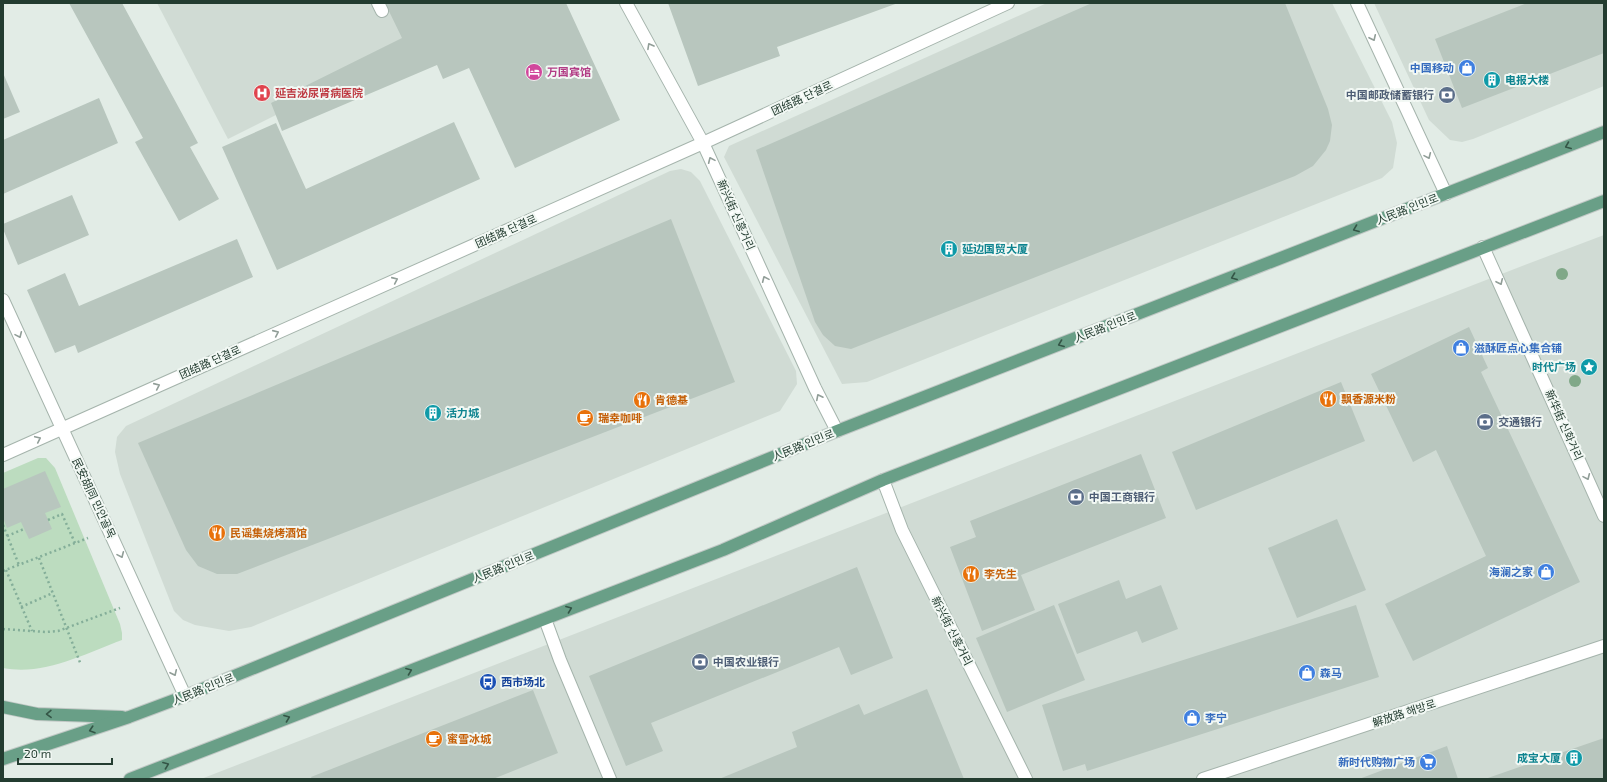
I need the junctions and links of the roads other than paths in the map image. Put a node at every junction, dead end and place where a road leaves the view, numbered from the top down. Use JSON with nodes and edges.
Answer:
{"nodes":[{"id":1,"x":626,"y":3,"type":"edge"},
{"id":2,"x":1008,"y":3,"type":"edge"},
{"id":3,"x":1357,"y":3,"type":"edge"},
{"id":4,"x":1604,"y":132,"type":"edge"},
{"id":5,"x":703,"y":143,"type":"junction"},
{"id":6,"x":1446,"y":194,"type":"junction"},
{"id":7,"x":1604,"y":201,"type":"edge"},
{"id":8,"x":1483,"y":247,"type":"junction"},
{"id":9,"x":3,"y":300,"type":"edge"},
{"id":10,"x":61,"y":428,"type":"junction"},
{"id":11,"x":837,"y":431,"type":"junction"},
{"id":12,"x":3,"y":455,"type":"edge"},
{"id":13,"x":883,"y":480,"type":"junction"},
{"id":14,"x":1604,"y":516,"type":"edge"},
{"id":15,"x":545,"y":619,"type":"junction"},
{"id":16,"x":1604,"y":646,"type":"edge"},
{"id":17,"x":185,"y":696,"type":"junction"},
{"id":18,"x":3,"y":707,"type":"edge"},
{"id":19,"x":129,"y":717,"type":"junction"},
{"id":20,"x":3,"y":759,"type":"edge"},
{"id":21,"x":130,"y":779,"type":"edge"},
{"id":22,"x":610,"y":779,"type":"edge"},
{"id":23,"x":1026,"y":779,"type":"edge"},
{"id":24,"x":1203,"y":779,"type":"edge"}],
"edges":[{"from":5,"to":1,"type":"street","name":"新兴街 신흥거리","one_way":true},
{"from":2,"to":5,"type":"street","name":"团结路 단결로"},
{"from":3,"to":6,"type":"street","one_way":true},
{"from":4,"to":6,"type":"main road","name":"人民路 인민로","one_way":true},
{"from":10,"to":5,"type":"street","name":"团结路 단결로","one_way":true},
{"from":11,"to":5,"type":"street","name":"新兴街 신흥거리","one_way":true},
{"from":6,"to":11,"type":"main road","name":"人民路 인민로","one_way":true},
{"from":7,"to":8,"type":"main road"},
{"from":8,"to":13,"type":"main road"},
{"from":8,"to":14,"type":"street","name":"新华街 신화거리","one_way":true},
{"from":9,"to":10,"type":"street","name":"民安胡同 민안골목","one_way":true},
{"from":12,"to":10,"type":"street","name":"团结路 단결로","one_way":true},
{"from":10,"to":17,"type":"street","name":"民安胡同 민안골목","one_way":true},
{"from":11,"to":17,"type":"main road","name":"人民路 인민로"},
{"from":15,"to":13,"type":"main road","one_way":true},
{"from":13,"to":23,"type":"street","name":"新兴街 신흥거리"},
{"from":21,"to":15,"type":"main road","one_way":true},
{"from":15,"to":22,"type":"street"},
{"from":16,"to":24,"type":"street","name":"解放路 해방로"},
{"from":17,"to":19,"type":"main road","name":"人民路 인민로"},
{"from":19,"to":18,"type":"main road","one_way":true},
{"from":19,"to":20,"type":"main road","name":"人民路 인민로","one_way":true}]}
